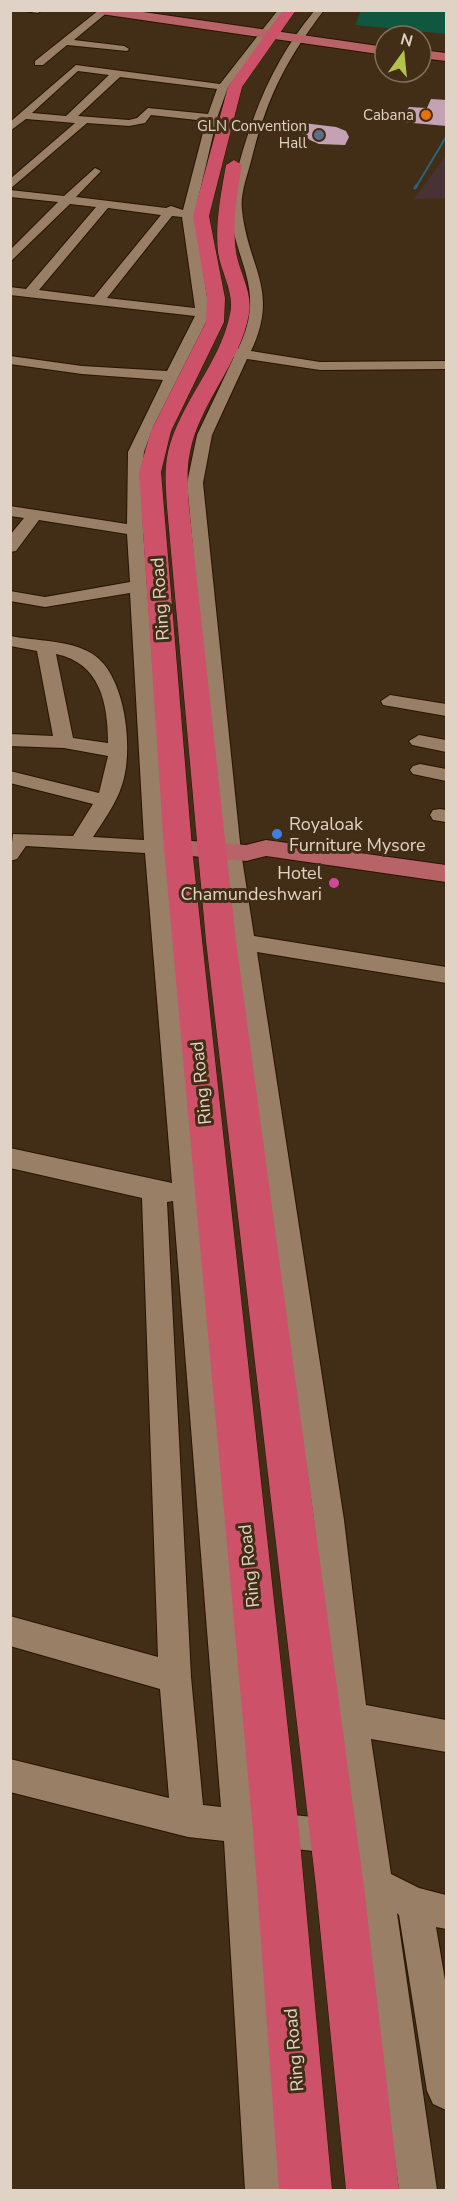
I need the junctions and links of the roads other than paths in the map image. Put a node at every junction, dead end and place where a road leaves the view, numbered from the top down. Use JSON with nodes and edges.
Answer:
{"nodes":[{"id":1,"x":22,"y":10,"type":"edge"},
{"id":2,"x":38,"y":10,"type":"edge"},
{"id":3,"x":125,"y":10,"type":"edge"},
{"id":4,"x":320,"y":10,"type":"edge"},
{"id":5,"x":103,"y":11,"type":"edge"},
{"id":6,"x":284,"y":28,"type":"edge"},
{"id":7,"x":78,"y":32,"type":"junction"},
{"id":8,"x":90,"y":33,"type":"dead end"},
{"id":9,"x":65,"y":42,"type":"junction"},
{"id":10,"x":373,"y":47,"type":"edge"},
{"id":11,"x":124,"y":49,"type":"dead end"},
{"id":12,"x":50,"y":54,"type":"junction"},
{"id":13,"x":71,"y":56,"type":"dead end"},
{"id":14,"x":39,"y":63,"type":"dead end"},
{"id":15,"x":118,"y":73,"type":"junction"},
{"id":16,"x":246,"y":80,"type":"junction"},
{"id":17,"x":24,"y":116,"type":"junction"},
{"id":18,"x":70,"y":118,"type":"junction"},
{"id":19,"x":212,"y":118,"type":"junction"},
{"id":20,"x":84,"y":120,"type":"junction"},
{"id":21,"x":10,"y":128,"type":"edge"},
{"id":22,"x":95,"y":171,"type":"dead end"},
{"id":23,"x":10,"y":172,"type":"edge"},
{"id":24,"x":23,"y":173,"type":"junction"},
{"id":25,"x":10,"y":186,"type":"edge"},
{"id":26,"x":10,"y":193,"type":"edge"},
{"id":27,"x":65,"y":199,"type":"junction"},
{"id":28,"x":106,"y":203,"type":"junction"},
{"id":29,"x":187,"y":213,"type":"junction"},
{"id":30,"x":10,"y":258,"type":"edge"},
{"id":31,"x":10,"y":291,"type":"edge"},
{"id":32,"x":29,"y":294,"type":"junction"},
{"id":33,"x":97,"y":302,"type":"junction"},
{"id":34,"x":210,"y":315,"type":"junction"},
{"id":35,"x":234,"y":353,"type":"junction"},
{"id":36,"x":10,"y":360,"type":"edge"},
{"id":37,"x":447,"y":365,"type":"edge"},
{"id":38,"x":173,"y":376,"type":"junction"},
{"id":39,"x":10,"y":511,"type":"edge"},
{"id":40,"x":35,"y":515,"type":"junction"},
{"id":41,"x":135,"y":530,"type":"junction"},
{"id":42,"x":10,"y":548,"type":"edge"},
{"id":43,"x":139,"y":586,"type":"junction"},
{"id":44,"x":10,"y":596,"type":"edge"},
{"id":45,"x":10,"y":641,"type":"edge"},
{"id":46,"x":46,"y":649,"type":"junction"},
{"id":47,"x":390,"y":701,"type":"dead end"},
{"id":48,"x":447,"y":710,"type":"edge"},
{"id":49,"x":10,"y":741,"type":"edge"},
{"id":50,"x":419,"y":741,"type":"dead end"},
{"id":51,"x":64,"y":742,"type":"junction"},
{"id":52,"x":447,"y":746,"type":"edge"},
{"id":53,"x":116,"y":750,"type":"junction"},
{"id":54,"x":420,"y":770,"type":"dead end"},
{"id":55,"x":447,"y":775,"type":"edge"},
{"id":56,"x":10,"y":777,"type":"edge"},
{"id":57,"x":105,"y":801,"type":"junction"},
{"id":58,"x":79,"y":842,"type":"junction"},
{"id":59,"x":14,"y":844,"type":"edge"},
{"id":60,"x":167,"y":847,"type":"junction"},
{"id":61,"x":230,"y":852,"type":"junction"},
{"id":62,"x":447,"y":874,"type":"edge"},
{"id":63,"x":447,"y":887,"type":"edge"},
{"id":64,"x":244,"y":942,"type":"junction"},
{"id":65,"x":447,"y":975,"type":"edge"},
{"id":66,"x":10,"y":1158,"type":"edge"},
{"id":67,"x":153,"y":1191,"type":"junction"},
{"id":68,"x":185,"y":1192,"type":"junction"},
{"id":69,"x":10,"y":1631,"type":"edge"},
{"id":70,"x":176,"y":1677,"type":"junction"},
{"id":71,"x":352,"y":1719,"type":"junction"},
{"id":72,"x":447,"y":1736,"type":"edge"},
{"id":73,"x":10,"y":1775,"type":"edge"},
{"id":74,"x":188,"y":1820,"type":"junction"},
{"id":75,"x":240,"y":1828,"type":"junction"},
{"id":76,"x":276,"y":1831,"type":"junction"},
{"id":77,"x":332,"y":1836,"type":"junction"},
{"id":78,"x":376,"y":1885,"type":"junction"},
{"id":79,"x":340,"y":1887,"type":"junction"},
{"id":80,"x":431,"y":1908,"type":"edge"},
{"id":81,"x":447,"y":2091,"type":"edge"},
{"id":82,"x":264,"y":2190,"type":"edge"},
{"id":83,"x":306,"y":2190,"type":"edge"},
{"id":84,"x":373,"y":2190,"type":"edge"},
{"id":85,"x":418,"y":2190,"type":"edge"}],
"edges":[{"from":1,"to":2,"type":"street"},
{"from":3,"to":6,"type":"main road"},
{"from":4,"to":6,"type":"street"},
{"from":5,"to":6,"type":"main road"},
{"from":5,"to":7,"type":"street"},
{"from":6,"to":10,"type":"main road"},
{"from":6,"to":16,"type":"highway","name":"Ring Road"},
{"from":7,"to":8,"type":"street"},
{"from":7,"to":9,"type":"street"},
{"from":9,"to":11,"type":"street"},
{"from":9,"to":12,"type":"street"},
{"from":12,"to":13,"type":"street"},
{"from":12,"to":14,"type":"street"},
{"from":15,"to":16,"type":"street"},
{"from":15,"to":17,"type":"street"},
{"from":15,"to":18,"type":"street"},
{"from":16,"to":19,"type":"street"},
{"from":16,"to":29,"type":"highway","name":"Ring Road"},
{"from":16,"to":35,"type":"highway","name":"Ring Road"},
{"from":17,"to":18,"type":"street"},
{"from":17,"to":21,"type":"street"},
{"from":18,"to":20,"type":"street"},
{"from":19,"to":20,"type":"street"},
{"from":19,"to":29,"type":"street"},
{"from":20,"to":24,"type":"street"},
{"from":22,"to":27,"type":"street"},
{"from":23,"to":24,"type":"street"},
{"from":24,"to":25,"type":"street"},
{"from":26,"to":27,"type":"street"},
{"from":27,"to":28,"type":"street"},
{"from":27,"to":30,"type":"street"},
{"from":28,"to":29,"type":"street"},
{"from":28,"to":32,"type":"street"},
{"from":29,"to":33,"type":"street"},
{"from":29,"to":34,"type":"highway","name":"Ring Road"},
{"from":31,"to":32,"type":"street"},
{"from":32,"to":33,"type":"street"},
{"from":33,"to":34,"type":"street"},
{"from":34,"to":38,"type":"street"},
{"from":34,"to":60,"type":"highway","name":"Ring Road"},
{"from":35,"to":37,"type":"street"},
{"from":35,"to":61,"type":"highway","name":"Ring Road"},
{"from":36,"to":38,"type":"street"},
{"from":38,"to":41,"type":"street"},
{"from":39,"to":40,"type":"street"},
{"from":40,"to":41,"type":"street"},
{"from":40,"to":42,"type":"street"},
{"from":41,"to":43,"type":"street"},
{"from":43,"to":44,"type":"street"},
{"from":43,"to":60,"type":"street"},
{"from":45,"to":46,"type":"street"},
{"from":46,"to":51,"type":"street"},
{"from":46,"to":53,"type":"street"},
{"from":47,"to":48,"type":"street"},
{"from":49,"to":51,"type":"street"},
{"from":50,"to":52,"type":"street"},
{"from":51,"to":53,"type":"street"},
{"from":53,"to":57,"type":"street"},
{"from":54,"to":55,"type":"street"},
{"from":56,"to":57,"type":"street"},
{"from":57,"to":58,"type":"street"},
{"from":58,"to":59,"type":"street"},
{"from":58,"to":60,"type":"street"},
{"from":60,"to":61,"type":"main road"},
{"from":60,"to":68,"type":"street"},
{"from":60,"to":76,"type":"highway","name":"Ring Road"},
{"from":61,"to":62,"type":"main road"},
{"from":61,"to":63,"type":"main road"},
{"from":61,"to":64,"type":"street"},
{"from":61,"to":77,"type":"highway","name":"Ring Road"},
{"from":64,"to":65,"type":"street"},
{"from":64,"to":71,"type":"street"},
{"from":66,"to":67,"type":"street"},
{"from":67,"to":68,"type":"street"},
{"from":67,"to":70,"type":"street"},
{"from":68,"to":75,"type":"street"},
{"from":69,"to":70,"type":"street"},
{"from":70,"to":74,"type":"street"},
{"from":71,"to":72,"type":"street"},
{"from":71,"to":78,"type":"street"},
{"from":73,"to":74,"type":"street"},
{"from":74,"to":75,"type":"street"},
{"from":75,"to":76,"type":"street"},
{"from":75,"to":82,"type":"street"},
{"from":76,"to":77,"type":"street"},
{"from":76,"to":83,"type":"highway","name":"Ring Road"},
{"from":77,"to":79,"type":"highway","name":"Ring Road"},
{"from":78,"to":79,"type":"street"},
{"from":78,"to":80,"type":"street"},
{"from":78,"to":85,"type":"street"},
{"from":79,"to":84,"type":"highway","name":"Ring Road"},
{"from":80,"to":81,"type":"street"}]}
